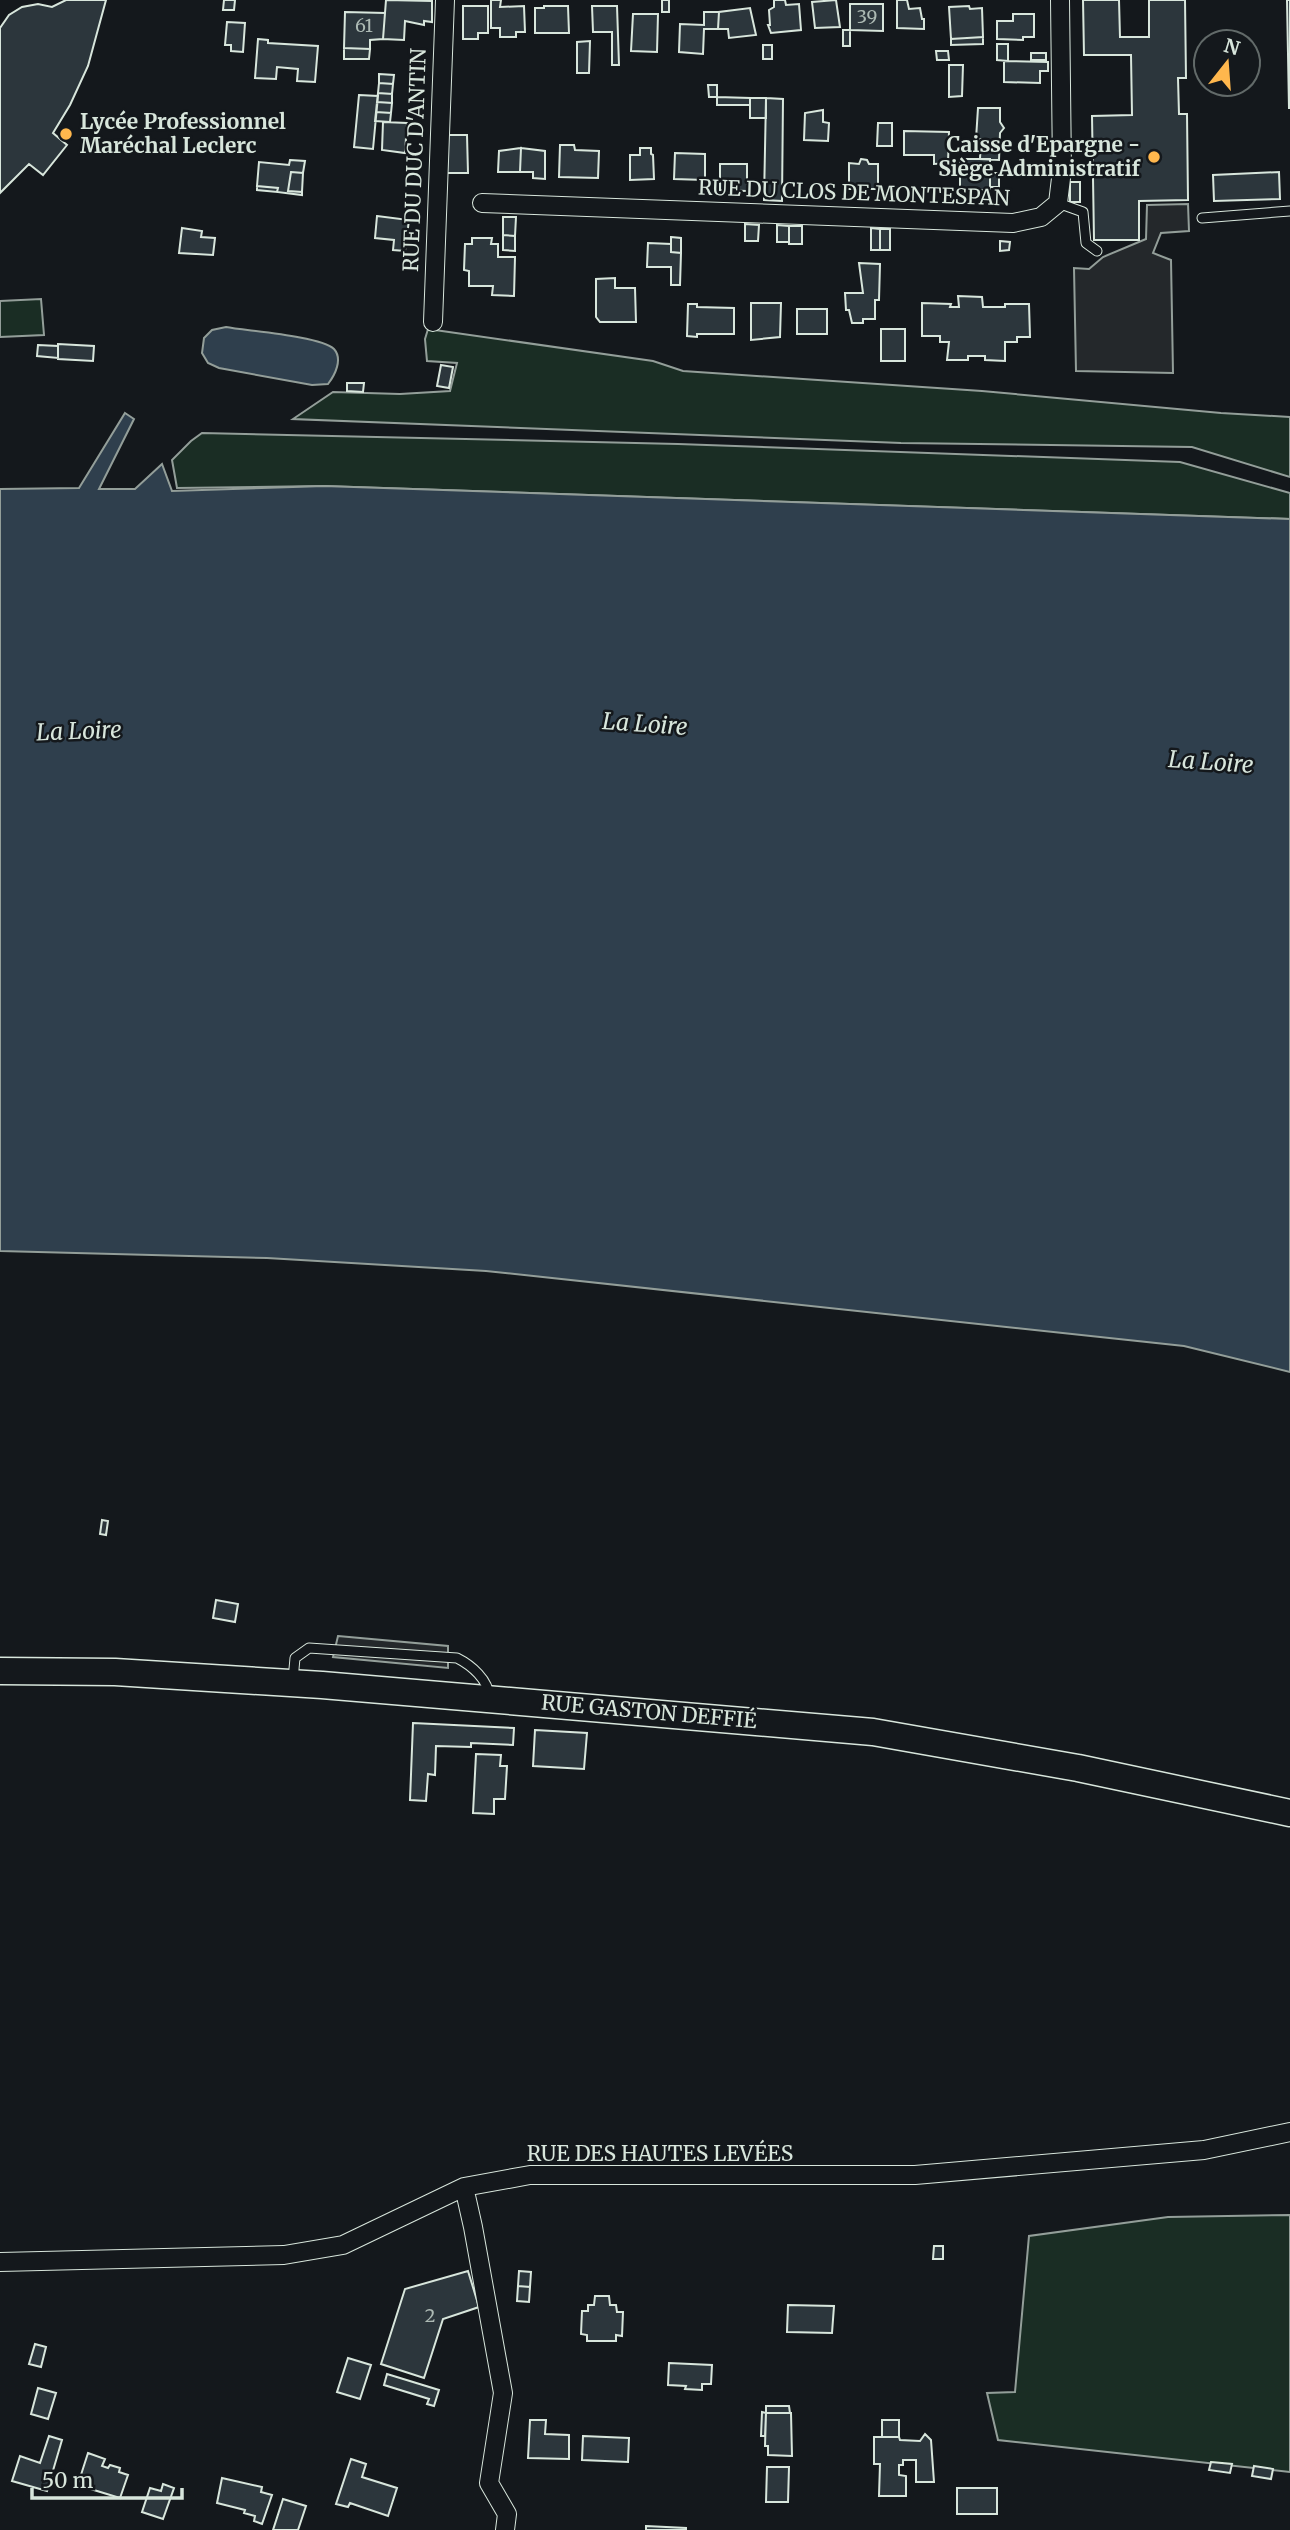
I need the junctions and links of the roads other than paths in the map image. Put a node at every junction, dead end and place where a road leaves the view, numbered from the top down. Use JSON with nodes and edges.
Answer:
{"nodes":[{"id":1,"x":445,"y":0,"type":"edge"},
{"id":2,"x":1060,"y":0,"type":"edge"},
{"id":3,"x":482,"y":203,"type":"dead end"},
{"id":4,"x":1058,"y":203,"type":"junction"},
{"id":5,"x":1290,"y":211,"type":"edge"},
{"id":6,"x":1202,"y":218,"type":"dead end"},
{"id":7,"x":1097,"y":251,"type":"dead end"},
{"id":8,"x":433,"y":321,"type":"dead end"},
{"id":9,"x":0,"y":1671,"type":"edge"},
{"id":10,"x":292,"y":1683,"type":"junction"},
{"id":11,"x":489,"y":1699,"type":"junction"},
{"id":12,"x":1290,"y":1813,"type":"edge"},
{"id":13,"x":1290,"y":2132,"type":"edge"},
{"id":14,"x":464,"y":2187,"type":"junction"},
{"id":15,"x":0,"y":2262,"type":"edge"},
{"id":16,"x":505,"y":2530,"type":"edge"}],
"edges":[{"from":1,"to":8,"type":"street","name":"RUE DU DUC D'ANTIN"},
{"from":2,"to":4,"type":"street"},
{"from":3,"to":4,"type":"street","name":"RUE DU CLOS DE MONTESPAN"},
{"from":4,"to":7,"type":"lane"},
{"from":5,"to":6,"type":"lane"},
{"from":9,"to":10,"type":"main road","name":"RUE GASTON DEFFIÉ"},
{"from":10,"to":11,"type":"main road","name":"RUE GASTON DEFFIÉ"},
{"from":10,"to":11,"type":"lane"},
{"from":11,"to":12,"type":"main road","name":"RUE GASTON DEFFIÉ"},
{"from":13,"to":14,"type":"street","name":"RUE DES HAUTES LEVÉES"},
{"from":14,"to":15,"type":"street","name":"RUE DES HAUTES LEVÉES"},
{"from":14,"to":16,"type":"street"}]}
